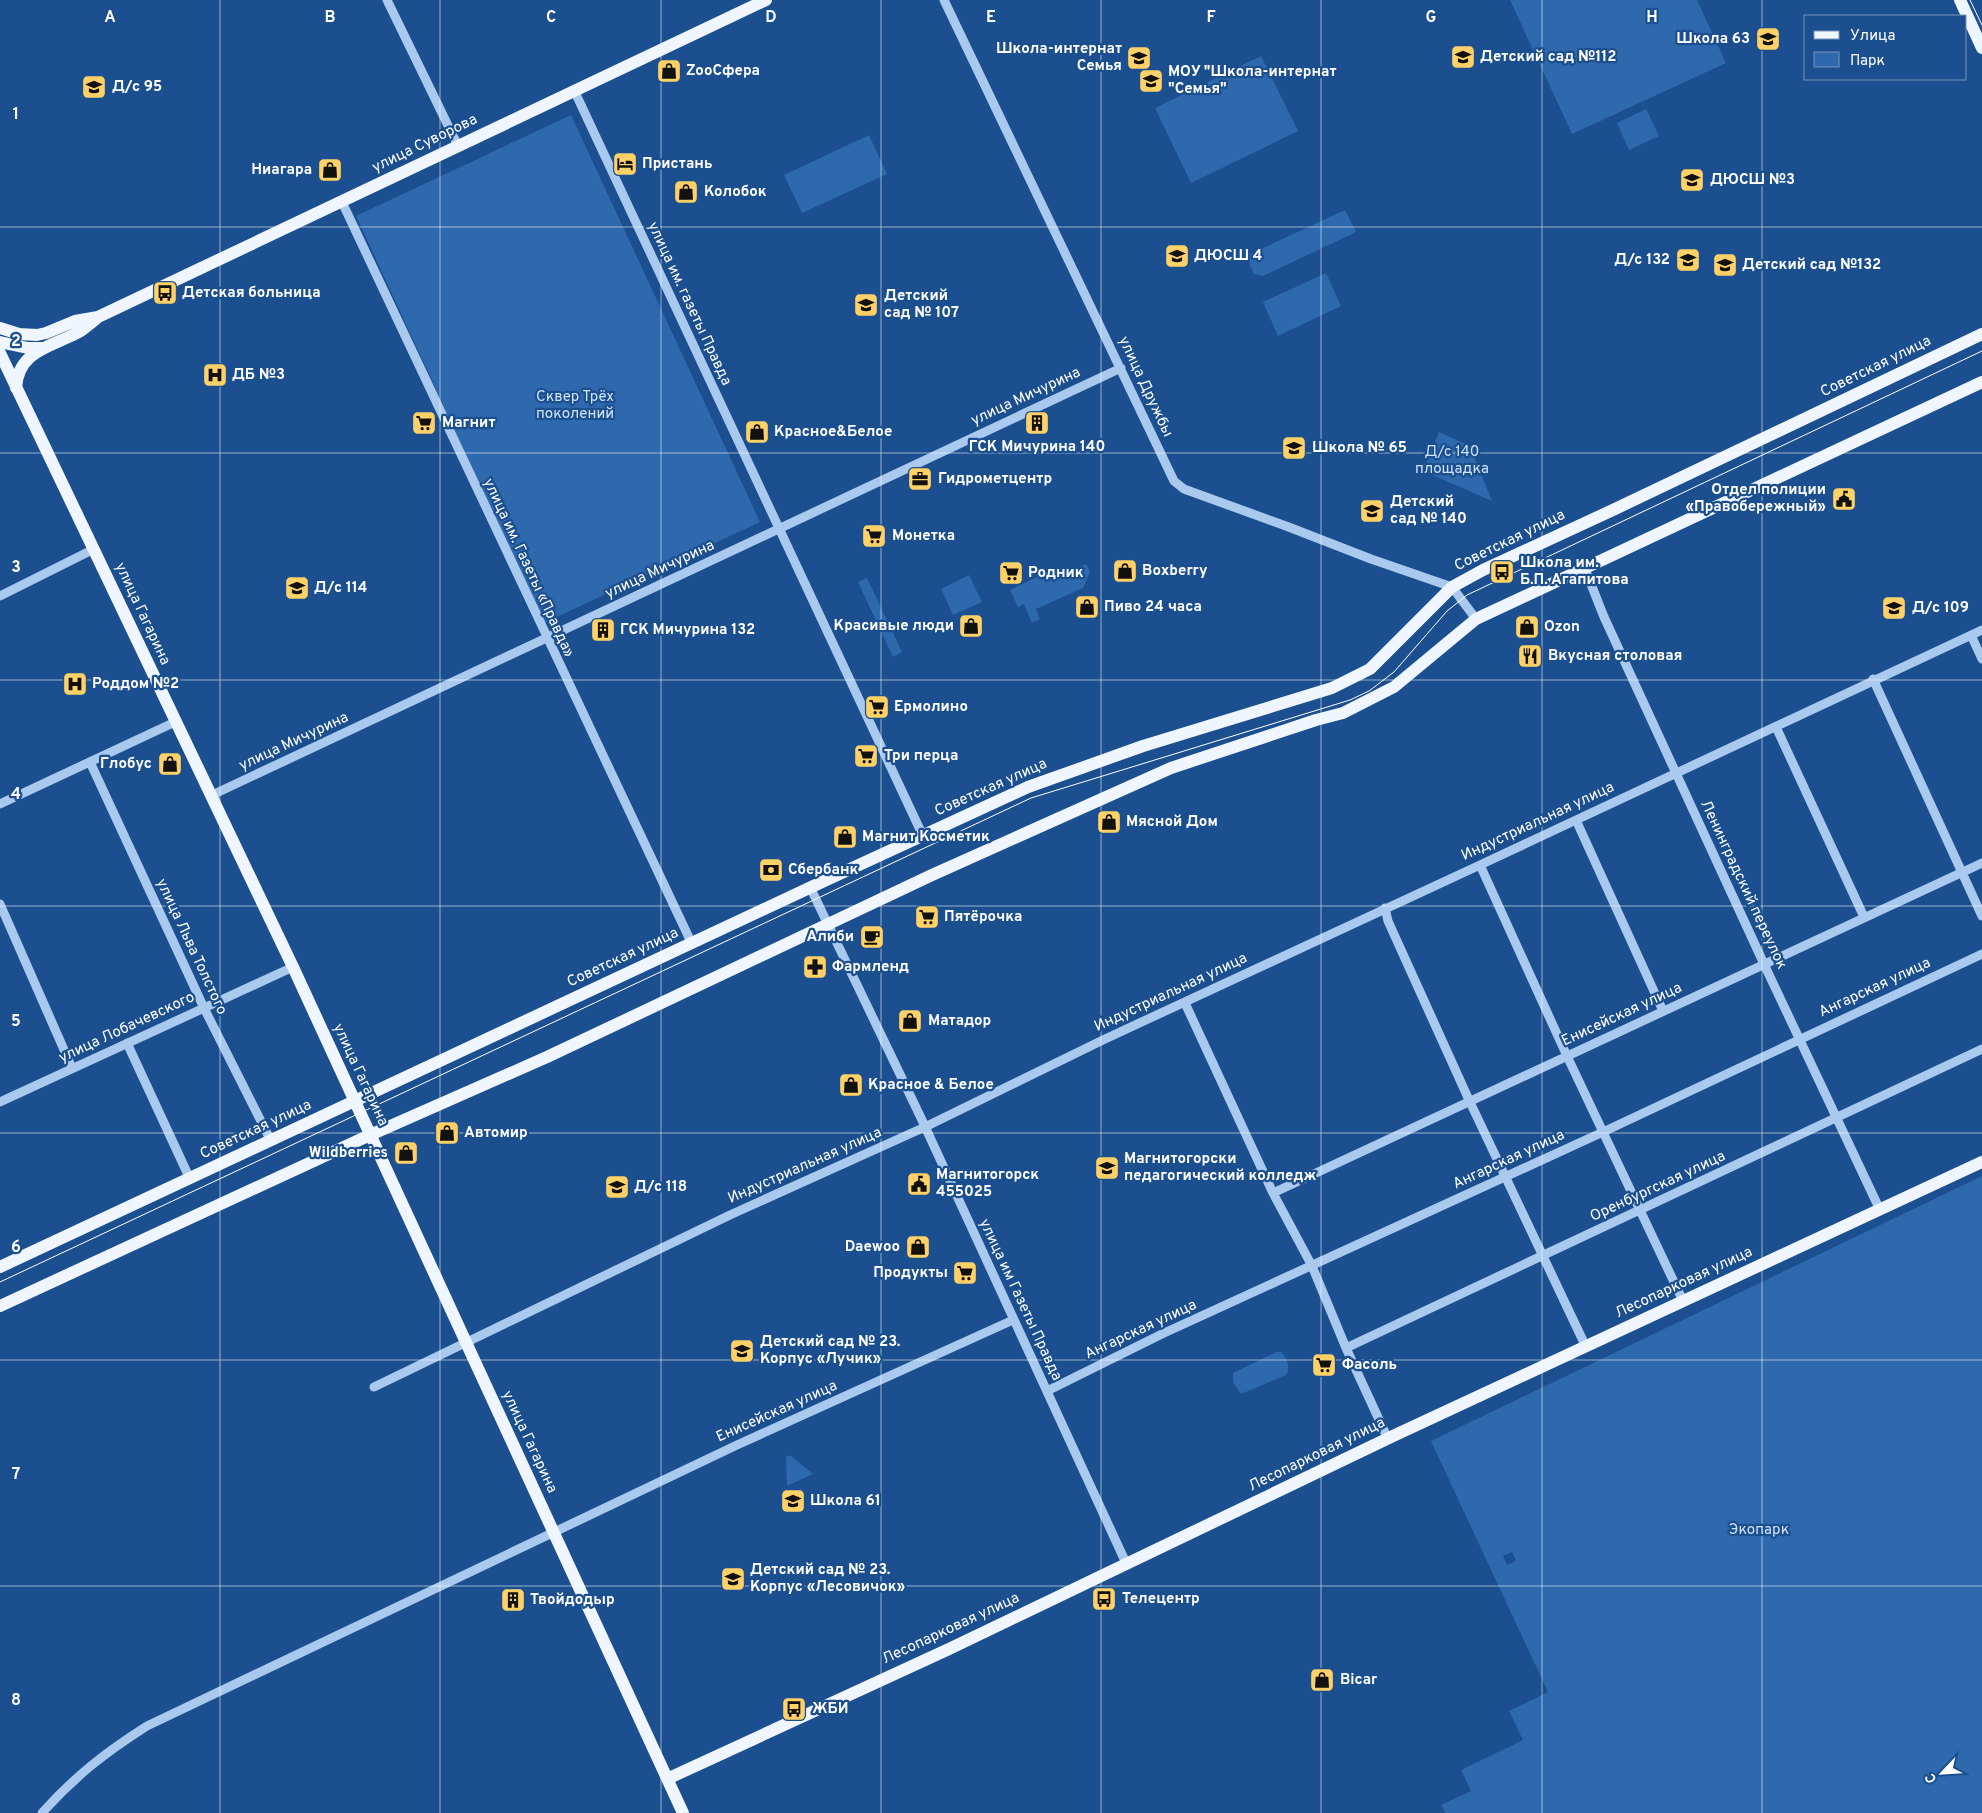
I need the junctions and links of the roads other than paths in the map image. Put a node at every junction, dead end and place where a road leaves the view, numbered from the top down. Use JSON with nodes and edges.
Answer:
{"nodes":[{"id":1,"x":387,"y":0,"type":"edge"},
{"id":2,"x":766,"y":0,"type":"edge"},
{"id":3,"x":944,"y":0,"type":"edge"},
{"id":4,"x":1960,"y":0,"type":"edge"},
{"id":5,"x":1967,"y":15,"type":"edge"},
{"id":6,"x":1967,"y":15,"type":"edge"},
{"id":7,"x":1982,"y":48,"type":"edge"},
{"id":8,"x":574,"y":90,"type":"junction"},
{"id":9,"x":458,"y":146,"type":"junction"},
{"id":10,"x":342,"y":202,"type":"junction"},
{"id":11,"x":98,"y":317,"type":"junction"},
{"id":12,"x":0,"y":328,"type":"edge"},
{"id":13,"x":1982,"y":334,"type":"edge"},
{"id":14,"x":0,"y":342,"type":"edge"},
{"id":15,"x":44,"y":348,"type":"junction"},
{"id":16,"x":0,"y":353,"type":"edge"},
{"id":17,"x":1121,"y":368,"type":"junction"},
{"id":18,"x":1982,"y":382,"type":"edge"},
{"id":19,"x":16,"y":388,"type":"junction"},
{"id":20,"x":781,"y":528,"type":"junction"},
{"id":21,"x":94,"y":549,"type":"junction"},
{"id":22,"x":1585,"y":569,"type":"junction"},
{"id":23,"x":1452,"y":587,"type":"junction"},
{"id":24,"x":1,"y":592,"type":"edge"},
{"id":25,"x":1476,"y":619,"type":"junction"},
{"id":26,"x":1982,"y":630,"type":"edge"},
{"id":27,"x":1971,"y":635,"type":"junction"},
{"id":28,"x":547,"y":639,"type":"junction"},
{"id":29,"x":1982,"y":659,"type":"edge"},
{"id":30,"x":1873,"y":679,"type":"junction"},
{"id":31,"x":175,"y":722,"type":"junction"},
{"id":32,"x":1776,"y":727,"type":"junction"},
{"id":33,"x":90,"y":762,"type":"junction"},
{"id":34,"x":1676,"y":772,"type":"junction"},
{"id":35,"x":210,"y":796,"type":"junction"},
{"id":36,"x":0,"y":804,"type":"edge"},
{"id":37,"x":1576,"y":820,"type":"junction"},
{"id":38,"x":923,"y":836,"type":"junction"},
{"id":39,"x":1982,"y":863,"type":"edge"},
{"id":40,"x":1480,"y":865,"type":"junction"},
{"id":41,"x":1961,"y":872,"type":"junction"},
{"id":42,"x":810,"y":888,"type":"junction"},
{"id":43,"x":0,"y":904,"type":"edge"},
{"id":44,"x":1385,"y":908,"type":"junction"},
{"id":45,"x":1982,"y":916,"type":"edge"},
{"id":46,"x":1864,"y":917,"type":"junction"},
{"id":47,"x":829,"y":926,"type":"junction"},
{"id":48,"x":692,"y":944,"type":"junction"},
{"id":49,"x":1982,"y":954,"type":"edge"},
{"id":50,"x":1764,"y":964,"type":"junction"},
{"id":51,"x":293,"y":967,"type":"junction"},
{"id":52,"x":1184,"y":1003,"type":"junction"},
{"id":53,"x":204,"y":1008,"type":"junction"},
{"id":54,"x":1663,"y":1011,"type":"junction"},
{"id":55,"x":1800,"y":1038,"type":"junction"},
{"id":56,"x":127,"y":1043,"type":"junction"},
{"id":57,"x":1982,"y":1049,"type":"edge"},
{"id":58,"x":1567,"y":1056,"type":"junction"},
{"id":59,"x":72,"y":1068,"type":"junction"},
{"id":60,"x":1469,"y":1100,"type":"junction"},
{"id":61,"x":0,"y":1102,"type":"edge"},
{"id":62,"x":354,"y":1102,"type":"junction"},
{"id":63,"x":1837,"y":1118,"type":"junction"},
{"id":64,"x":925,"y":1127,"type":"junction"},
{"id":65,"x":1603,"y":1132,"type":"junction"},
{"id":66,"x":370,"y":1135,"type":"junction"},
{"id":67,"x":271,"y":1141,"type":"junction"},
{"id":68,"x":1982,"y":1162,"type":"edge"},
{"id":69,"x":1505,"y":1177,"type":"junction"},
{"id":70,"x":190,"y":1179,"type":"junction"},
{"id":71,"x":1273,"y":1193,"type":"junction"},
{"id":72,"x":1641,"y":1210,"type":"junction"},
{"id":73,"x":1880,"y":1210,"type":"junction"},
{"id":74,"x":1542,"y":1256,"type":"junction"},
{"id":75,"x":1312,"y":1266,"type":"junction"},
{"id":76,"x":0,"y":1267,"type":"edge"},
{"id":77,"x":1684,"y":1301,"type":"junction"},
{"id":78,"x":0,"y":1306,"type":"edge"},
{"id":79,"x":1013,"y":1320,"type":"junction"},
{"id":80,"x":465,"y":1342,"type":"junction"},
{"id":81,"x":1586,"y":1347,"type":"junction"},
{"id":82,"x":1346,"y":1348,"type":"junction"},
{"id":83,"x":374,"y":1387,"type":"dead end"},
{"id":84,"x":1046,"y":1391,"type":"junction"},
{"id":85,"x":1388,"y":1439,"type":"junction"},
{"id":86,"x":553,"y":1532,"type":"junction"},
{"id":87,"x":1126,"y":1563,"type":"junction"},
{"id":88,"x":667,"y":1779,"type":"junction"},
{"id":89,"x":42,"y":1813,"type":"edge"},
{"id":90,"x":683,"y":1813,"type":"edge"}],
"edges":[{"from":1,"to":9,"type":"street"},
{"from":2,"to":8,"type":"main road","name":"улица Суворова"},
{"from":3,"to":17,"type":"street","name":"улица Дружбы"},
{"from":4,"to":5,"type":"main road"},
{"from":6,"to":7,"type":"main road"},
{"from":8,"to":9,"type":"main road","name":"улица Суворова"},
{"from":8,"to":20,"type":"street","name":"улица им. газеты Правда"},
{"from":9,"to":10,"type":"main road","name":"улица Суворова"},
{"from":10,"to":11,"type":"main road","name":"улица Суворова"},
{"from":10,"to":28,"type":"street","name":"улица им. Газеты «Правда»"},
{"from":11,"to":12,"type":"main road","name":"улица Суворова"},
{"from":11,"to":15,"type":"main road","name":"улица Суворова"},
{"from":13,"to":23,"type":"main road","name":"Советская улица"},
{"from":14,"to":15,"type":"main road","name":"улица Суворова"},
{"from":15,"to":19,"type":"main road","name":"улица Суворова"},
{"from":16,"to":19,"type":"main road","name":"улица Гагарина"},
{"from":17,"to":20,"type":"street","name":"улица Мичурина"},
{"from":17,"to":23,"type":"street","name":"улица Дружбы"},
{"from":18,"to":22,"type":"main road"},
{"from":19,"to":21,"type":"main road","name":"улица Гагарина"},
{"from":20,"to":28,"type":"street","name":"улица Мичурина"},
{"from":20,"to":38,"type":"street"},
{"from":21,"to":24,"type":"street"},
{"from":21,"to":31,"type":"main road","name":"улица Гагарина"},
{"from":22,"to":25,"type":"main road"},
{"from":22,"to":34,"type":"street","name":"Ленинградский переулок"},
{"from":23,"to":25,"type":"street"},
{"from":23,"to":38,"type":"main road","name":"Советская улица"},
{"from":25,"to":47,"type":"main road"},
{"from":26,"to":27,"type":"street","name":"Индустриальная улица"},
{"from":27,"to":29,"type":"street"},
{"from":27,"to":30,"type":"street","name":"Индустриальная улица"},
{"from":28,"to":35,"type":"street","name":"улица Мичурина"},
{"from":28,"to":48,"type":"street","name":"улица им. Газеты «Правда»"},
{"from":30,"to":32,"type":"street","name":"Индустриальная улица"},
{"from":30,"to":41,"type":"street"},
{"from":31,"to":33,"type":"street"},
{"from":31,"to":35,"type":"main road","name":"улица Гагарина"},
{"from":32,"to":34,"type":"street","name":"Индустриальная улица"},
{"from":32,"to":46,"type":"street"},
{"from":33,"to":36,"type":"street"},
{"from":33,"to":53,"type":"street","name":"улица Льва Толстого"},
{"from":34,"to":37,"type":"street","name":"Индустриальная улица"},
{"from":34,"to":50,"type":"street","name":"Ленинградский переулок"},
{"from":35,"to":51,"type":"main road","name":"улица Гагарина"},
{"from":37,"to":40,"type":"street","name":"Индустриальная улица"},
{"from":37,"to":54,"type":"street"},
{"from":38,"to":42,"type":"main road","name":"Советская улица"},
{"from":39,"to":41,"type":"street","name":"Енисейская улица"},
{"from":40,"to":44,"type":"street","name":"Индустриальная улица"},
{"from":40,"to":58,"type":"street"},
{"from":41,"to":45,"type":"street"},
{"from":41,"to":46,"type":"street","name":"Енисейская улица"},
{"from":42,"to":47,"type":"street","name":"улица им Газеты Правда"},
{"from":42,"to":48,"type":"main road","name":"Советская улица"},
{"from":43,"to":59,"type":"street"},
{"from":44,"to":52,"type":"street","name":"Индустриальная улица"},
{"from":44,"to":60,"type":"street"},
{"from":46,"to":50,"type":"street","name":"Енисейская улица"},
{"from":47,"to":64,"type":"street","name":"улица им Газеты Правда"},
{"from":47,"to":66,"type":"main road"},
{"from":48,"to":62,"type":"main road","name":"Советская улица"},
{"from":49,"to":55,"type":"street","name":"Ангарская улица"},
{"from":50,"to":54,"type":"street","name":"Енисейская улица"},
{"from":50,"to":55,"type":"street","name":"Ленинградский переулок"},
{"from":51,"to":53,"type":"street","name":"улица Лобачевского"},
{"from":51,"to":62,"type":"main road","name":"улица Гагарина"},
{"from":52,"to":64,"type":"street","name":"Индустриальная улица"},
{"from":52,"to":71,"type":"street"},
{"from":53,"to":56,"type":"street","name":"улица Лобачевского"},
{"from":53,"to":67,"type":"street","name":"улица Льва Толстого"},
{"from":54,"to":58,"type":"street","name":"Енисейская улица"},
{"from":55,"to":63,"type":"street","name":"Ленинградский переулок"},
{"from":55,"to":65,"type":"street","name":"Ангарская улица"},
{"from":56,"to":59,"type":"street","name":"улица Лобачевского"},
{"from":56,"to":70,"type":"street"},
{"from":57,"to":63,"type":"street","name":"Оренбургская улица"},
{"from":58,"to":60,"type":"street","name":"Енисейская улица"},
{"from":58,"to":65,"type":"street"},
{"from":59,"to":61,"type":"street","name":"улица Лобачевского"},
{"from":60,"to":69,"type":"street"},
{"from":60,"to":71,"type":"street","name":"Енисейская улица"},
{"from":62,"to":66,"type":"main road","name":"улица Гагарина"},
{"from":62,"to":67,"type":"main road","name":"Советская улица"},
{"from":63,"to":72,"type":"street","name":"Оренбургская улица"},
{"from":63,"to":73,"type":"street","name":"Ленинградский переулок"},
{"from":64,"to":79,"type":"street","name":"улица им Газеты Правда"},
{"from":64,"to":80,"type":"street","name":"Индустриальная улица"},
{"from":65,"to":69,"type":"street","name":"Ангарская улица"},
{"from":65,"to":72,"type":"street"},
{"from":66,"to":78,"type":"main road"},
{"from":66,"to":80,"type":"main road","name":"улица Гагарина"},
{"from":67,"to":70,"type":"main road","name":"Советская улица"},
{"from":68,"to":73,"type":"main road","name":"Лесопарковая улица"},
{"from":69,"to":74,"type":"street"},
{"from":69,"to":75,"type":"street","name":"Ангарская улица"},
{"from":70,"to":76,"type":"main road","name":"Советская улица"},
{"from":71,"to":75,"type":"street"},
{"from":72,"to":74,"type":"street","name":"Оренбургская улица"},
{"from":72,"to":77,"type":"street"},
{"from":73,"to":77,"type":"main road","name":"Лесопарковая улица"},
{"from":74,"to":81,"type":"street"},
{"from":74,"to":82,"type":"street","name":"Оренбургская улица"},
{"from":75,"to":82,"type":"street"},
{"from":75,"to":84,"type":"street","name":"Ангарская улица"},
{"from":77,"to":81,"type":"main road","name":"Лесопарковая улица"},
{"from":79,"to":84,"type":"street","name":"улица им Газеты Правда"},
{"from":79,"to":86,"type":"street","name":"Енисейская улица"},
{"from":80,"to":83,"type":"street","name":"Индустриальная улица"},
{"from":80,"to":86,"type":"main road","name":"улица Гагарина"},
{"from":81,"to":85,"type":"main road","name":"Лесопарковая улица"},
{"from":82,"to":85,"type":"street"},
{"from":84,"to":87,"type":"street","name":"улица им Газеты Правда"},
{"from":85,"to":87,"type":"main road","name":"Лесопарковая улица"},
{"from":86,"to":88,"type":"main road","name":"улица Гагарина"},
{"from":86,"to":89,"type":"street","name":"Енисейская улица"},
{"from":87,"to":88,"type":"main road","name":"Лесопарковая улица"},
{"from":88,"to":90,"type":"main road","name":"улица Гагарина"}]}
